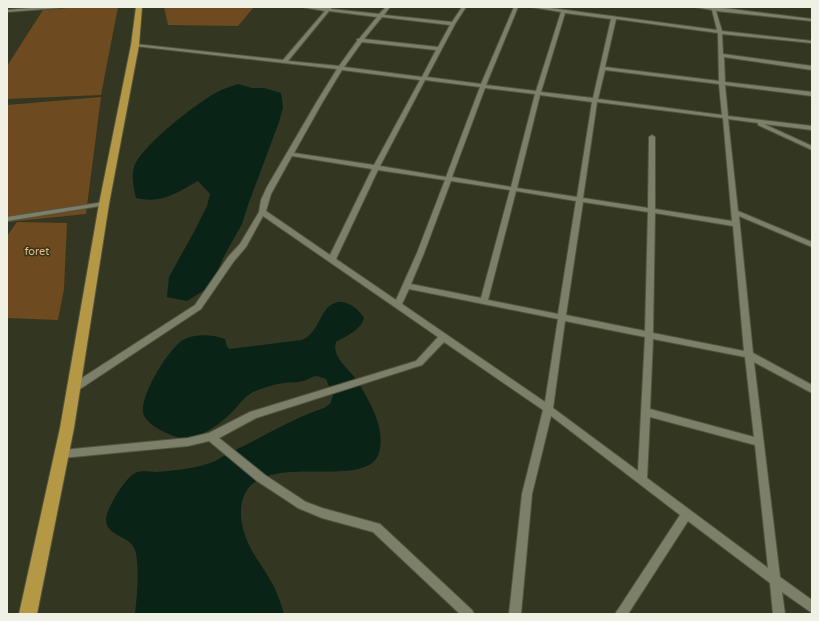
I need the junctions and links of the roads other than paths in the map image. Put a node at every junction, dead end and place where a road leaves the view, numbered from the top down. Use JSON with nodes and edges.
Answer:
{"nodes":[{"id":1,"x":58,"y":7,"type":"edge"},
{"id":2,"x":139,"y":7,"type":"edge"},
{"id":3,"x":304,"y":7,"type":"edge"},
{"id":4,"x":388,"y":7,"type":"edge"},
{"id":5,"x":464,"y":7,"type":"edge"},
{"id":6,"x":516,"y":7,"type":"edge"},
{"id":7,"x":533,"y":7,"type":"edge"},
{"id":8,"x":697,"y":7,"type":"edge"},
{"id":9,"x":329,"y":8,"type":"edge"},
{"id":10,"x":548,"y":8,"type":"edge"},
{"id":11,"x":713,"y":8,"type":"edge"},
{"id":12,"x":7,"y":11,"type":"edge"},
{"id":13,"x":563,"y":12,"type":"junction"},
{"id":14,"x":379,"y":16,"type":"junction"},
{"id":15,"x":614,"y":18,"type":"junction"},
{"id":16,"x":812,"y":20,"type":"edge"},
{"id":17,"x":453,"y":24,"type":"junction"},
{"id":18,"x":720,"y":32,"type":"junction"},
{"id":19,"x":359,"y":40,"type":"junction"},
{"id":20,"x":812,"y":42,"type":"edge"},
{"id":21,"x":135,"y":45,"type":"junction"},
{"id":22,"x":439,"y":49,"type":"junction"},
{"id":23,"x":721,"y":55,"type":"junction"},
{"id":24,"x":285,"y":61,"type":"junction"},
{"id":25,"x":341,"y":68,"type":"junction"},
{"id":26,"x":602,"y":68,"type":"junction"},
{"id":27,"x":812,"y":68,"type":"edge"},
{"id":28,"x":424,"y":79,"type":"junction"},
{"id":29,"x":722,"y":83,"type":"junction"},
{"id":30,"x":482,"y":86,"type":"junction"},
{"id":31,"x":538,"y":94,"type":"junction"},
{"id":32,"x":812,"y":94,"type":"edge"},
{"id":33,"x":595,"y":100,"type":"junction"},
{"id":34,"x":726,"y":117,"type":"junction"},
{"id":35,"x":754,"y":121,"type":"junction"},
{"id":36,"x":812,"y":128,"type":"edge"},
{"id":37,"x":652,"y":137,"type":"dead end"},
{"id":38,"x":812,"y":148,"type":"edge"},
{"id":39,"x":290,"y":154,"type":"junction"},
{"id":40,"x":376,"y":167,"type":"junction"},
{"id":41,"x":448,"y":180,"type":"junction"},
{"id":42,"x":514,"y":190,"type":"junction"},
{"id":43,"x":580,"y":200,"type":"junction"},
{"id":44,"x":104,"y":204,"type":"junction"},
{"id":45,"x":651,"y":211,"type":"junction"},
{"id":46,"x":262,"y":212,"type":"junction"},
{"id":47,"x":735,"y":212,"type":"junction"},
{"id":48,"x":7,"y":219,"type":"edge"},
{"id":49,"x":736,"y":224,"type":"junction"},
{"id":50,"x":812,"y":245,"type":"edge"},
{"id":51,"x":332,"y":259,"type":"junction"},
{"id":52,"x":406,"y":286,"type":"junction"},
{"id":53,"x":484,"y":302,"type":"junction"},
{"id":54,"x":397,"y":306,"type":"junction"},
{"id":55,"x":563,"y":317,"type":"junction"},
{"id":56,"x":649,"y":334,"type":"junction"},
{"id":57,"x":443,"y":337,"type":"junction"},
{"id":58,"x":749,"y":355,"type":"junction"},
{"id":59,"x":74,"y":388,"type":"junction"},
{"id":60,"x":812,"y":389,"type":"edge"},
{"id":61,"x":548,"y":409,"type":"junction"},
{"id":62,"x":646,"y":412,"type":"junction"},
{"id":63,"x":211,"y":437,"type":"junction"},
{"id":64,"x":758,"y":442,"type":"junction"},
{"id":65,"x":62,"y":454,"type":"junction"},
{"id":66,"x":642,"y":480,"type":"junction"},
{"id":67,"x":687,"y":514,"type":"junction"},
{"id":68,"x":776,"y":581,"type":"junction"},
{"id":69,"x":812,"y":607,"type":"edge"},
{"id":70,"x":28,"y":614,"type":"edge"},
{"id":71,"x":468,"y":614,"type":"edge"},
{"id":72,"x":515,"y":614,"type":"edge"},
{"id":73,"x":621,"y":614,"type":"edge"},
{"id":74,"x":779,"y":614,"type":"edge"}],
"edges":[{"from":1,"to":12,"type":"street"},
{"from":2,"to":21,"type":"highway"},
{"from":3,"to":9,"type":"street"},
{"from":4,"to":14,"type":"street"},
{"from":5,"to":17,"type":"street"},
{"from":6,"to":30,"type":"street"},
{"from":7,"to":10,"type":"street"},
{"from":8,"to":11,"type":"street"},
{"from":9,"to":14,"type":"street"},
{"from":9,"to":24,"type":"street"},
{"from":10,"to":13,"type":"street"},
{"from":11,"to":16,"type":"street"},
{"from":11,"to":18,"type":"street"},
{"from":13,"to":15,"type":"street"},
{"from":13,"to":31,"type":"street"},
{"from":14,"to":17,"type":"street"},
{"from":14,"to":19,"type":"street"},
{"from":15,"to":18,"type":"street"},
{"from":15,"to":26,"type":"street"},
{"from":17,"to":22,"type":"street"},
{"from":18,"to":20,"type":"street"},
{"from":18,"to":23,"type":"street"},
{"from":19,"to":22,"type":"street"},
{"from":19,"to":25,"type":"street"},
{"from":21,"to":24,"type":"street"},
{"from":21,"to":44,"type":"highway"},
{"from":22,"to":28,"type":"street"},
{"from":23,"to":27,"type":"street"},
{"from":23,"to":29,"type":"street"},
{"from":24,"to":25,"type":"street"},
{"from":25,"to":28,"type":"street"},
{"from":25,"to":39,"type":"street"},
{"from":26,"to":29,"type":"street"},
{"from":26,"to":33,"type":"street"},
{"from":28,"to":30,"type":"street"},
{"from":28,"to":40,"type":"street"},
{"from":29,"to":32,"type":"street"},
{"from":29,"to":34,"type":"street"},
{"from":30,"to":31,"type":"street"},
{"from":30,"to":41,"type":"street"},
{"from":31,"to":33,"type":"street"},
{"from":31,"to":42,"type":"street"},
{"from":33,"to":34,"type":"street"},
{"from":33,"to":43,"type":"street"},
{"from":34,"to":35,"type":"street"},
{"from":34,"to":47,"type":"street"},
{"from":35,"to":36,"type":"street"},
{"from":35,"to":38,"type":"street"},
{"from":37,"to":45,"type":"street"},
{"from":39,"to":40,"type":"street"},
{"from":39,"to":46,"type":"street"},
{"from":40,"to":41,"type":"street"},
{"from":40,"to":51,"type":"street"},
{"from":41,"to":42,"type":"street"},
{"from":41,"to":52,"type":"street"},
{"from":42,"to":43,"type":"street"},
{"from":42,"to":53,"type":"street"},
{"from":43,"to":45,"type":"street"},
{"from":43,"to":55,"type":"street"},
{"from":44,"to":48,"type":"street"},
{"from":44,"to":59,"type":"highway"},
{"from":45,"to":49,"type":"street"},
{"from":45,"to":56,"type":"street"},
{"from":46,"to":51,"type":"street"},
{"from":46,"to":59,"type":"street"},
{"from":47,"to":49,"type":"street"},
{"from":47,"to":50,"type":"street"},
{"from":49,"to":58,"type":"street"},
{"from":51,"to":54,"type":"street"},
{"from":52,"to":53,"type":"street"},
{"from":52,"to":54,"type":"street"},
{"from":53,"to":55,"type":"street"},
{"from":54,"to":57,"type":"street"},
{"from":55,"to":56,"type":"street"},
{"from":55,"to":61,"type":"street"},
{"from":56,"to":58,"type":"street"},
{"from":56,"to":62,"type":"street"},
{"from":57,"to":61,"type":"street"},
{"from":57,"to":63,"type":"street"},
{"from":58,"to":60,"type":"street"},
{"from":58,"to":64,"type":"street"},
{"from":59,"to":65,"type":"highway"},
{"from":61,"to":66,"type":"street"},
{"from":61,"to":72,"type":"street"},
{"from":62,"to":64,"type":"street"},
{"from":62,"to":66,"type":"street"},
{"from":63,"to":65,"type":"street"},
{"from":63,"to":71,"type":"street"},
{"from":64,"to":68,"type":"street"},
{"from":65,"to":70,"type":"highway"},
{"from":66,"to":67,"type":"street"},
{"from":67,"to":68,"type":"street"},
{"from":67,"to":73,"type":"street"},
{"from":68,"to":69,"type":"street"},
{"from":68,"to":74,"type":"street"}]}
